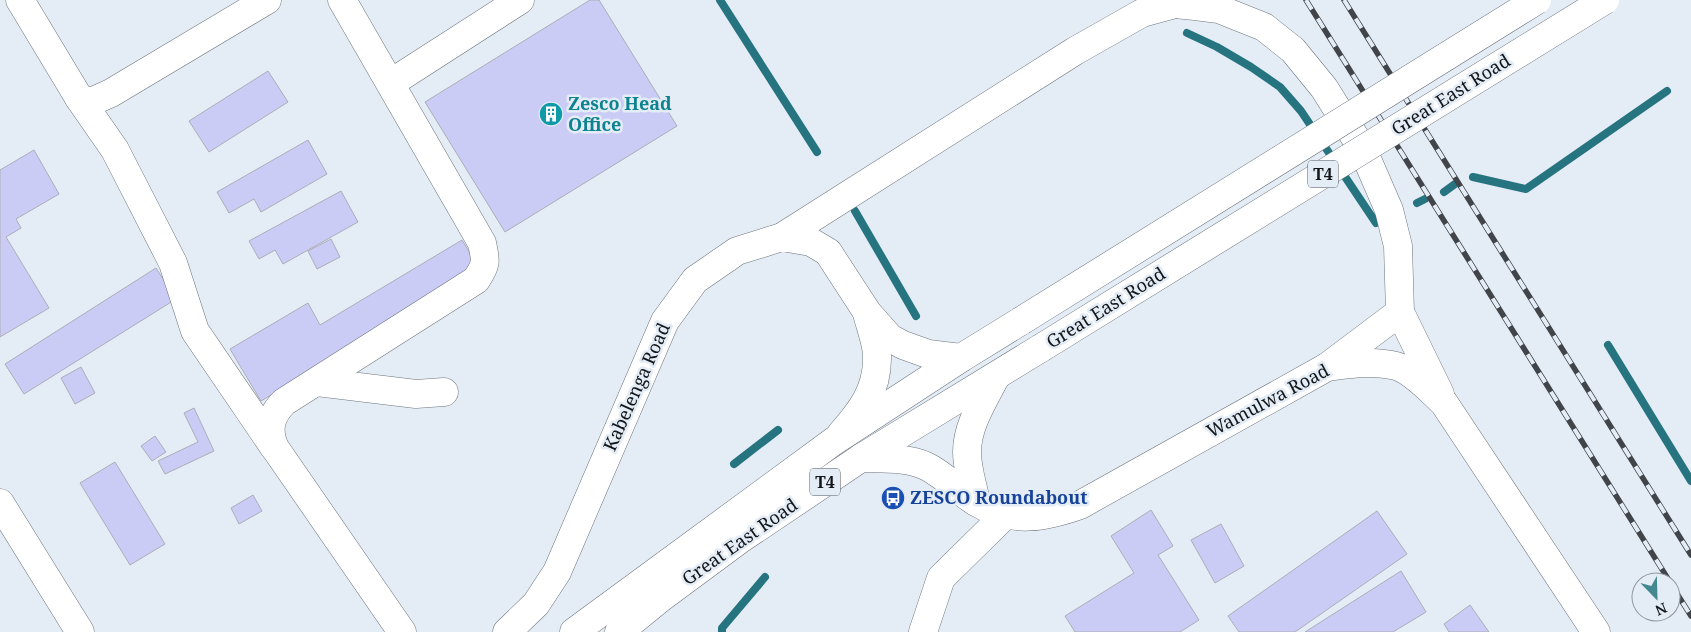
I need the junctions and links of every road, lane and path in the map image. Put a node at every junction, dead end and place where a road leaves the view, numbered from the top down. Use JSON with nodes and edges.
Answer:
{"nodes":[{"id":1,"x":20,"y":0,"type":"edge"},
{"id":2,"x":267,"y":0,"type":"edge"},
{"id":3,"x":342,"y":0,"type":"edge"},
{"id":4,"x":520,"y":0,"type":"edge"},
{"id":5,"x":1537,"y":0,"type":"edge"},
{"id":6,"x":1605,"y":0,"type":"edge"},
{"id":7,"x":1200,"y":3,"type":"edge"},
{"id":8,"x":1138,"y":6,"type":"edge"},
{"id":9,"x":391,"y":83,"type":"junction"},
{"id":10,"x":79,"y":98,"type":"junction"},
{"id":11,"x":782,"y":238,"type":"junction"},
{"id":12,"x":867,"y":312,"type":"junction"},
{"id":13,"x":1400,"y":312,"type":"junction"},
{"id":14,"x":961,"y":358,"type":"junction"},
{"id":15,"x":1327,"y":367,"type":"junction"},
{"id":16,"x":996,"y":376,"type":"junction"},
{"id":17,"x":316,"y":382,"type":"junction"},
{"id":18,"x":444,"y":392,"type":"dead end"},
{"id":19,"x":1444,"y":403,"type":"junction"},
{"id":20,"x":834,"y":442,"type":"junction"},
{"id":21,"x":275,"y":448,"type":"junction"},
{"id":22,"x":861,"y":458,"type":"junction"},
{"id":23,"x":976,"y":502,"type":"junction"},
{"id":24,"x":0,"y":504,"type":"edge"},
{"id":25,"x":1005,"y":515,"type":"junction"},
{"id":26,"x":80,"y":632,"type":"edge"},
{"id":27,"x":402,"y":632,"type":"edge"},
{"id":28,"x":507,"y":632,"type":"edge"},
{"id":29,"x":574,"y":632,"type":"edge"},
{"id":30,"x":619,"y":632,"type":"edge"},
{"id":31,"x":923,"y":632,"type":"edge"},
{"id":32,"x":1596,"y":632,"type":"edge"}],
"edges":[{"from":1,"to":10,"type":"main road"},
{"from":2,"to":10,"type":"main road"},
{"from":3,"to":9,"type":"main road"},
{"from":4,"to":9,"type":"main road"},
{"from":5,"to":14,"type":"main road","name":"Great East Road","number":"T4","bridge":true},
{"from":6,"to":16,"type":"main road","name":"Great East Road","number":"T4","bridge":true},
{"from":7,"to":8,"type":"main road"},
{"from":7,"to":13,"type":"main road"},
{"from":8,"to":11,"type":"main road"},
{"from":9,"to":17,"type":"main road"},
{"from":10,"to":21,"type":"main road"},
{"from":11,"to":12,"type":"main road","name":"Kabelenga Road"},
{"from":11,"to":28,"type":"main road","name":"Kabelenga Road"},
{"from":12,"to":14,"type":"main road","name":"Kabelenga Road"},
{"from":12,"to":20,"type":"main road","name":"Kabelenga Road"},
{"from":13,"to":15,"type":"main road"},
{"from":13,"to":19,"type":"main road"},
{"from":14,"to":20,"type":"main road","name":"Great East Road","number":"T4"},
{"from":15,"to":19,"type":"main road","name":"Wamulwa Road"},
{"from":15,"to":25,"type":"main road","name":"Wamulwa Road"},
{"from":16,"to":22,"type":"main road","name":"Great East Road","number":"T4"},
{"from":16,"to":23,"type":"main road"},
{"from":17,"to":18,"type":"main road"},
{"from":17,"to":21,"type":"main road"},
{"from":19,"to":32,"type":"main road","name":"Wamulwa Road"},
{"from":20,"to":29,"type":"main road","name":"Great East Road","number":"T4"},
{"from":21,"to":27,"type":"main road"},
{"from":22,"to":23,"type":"main road","name":"Wamulwa Road"},
{"from":22,"to":30,"type":"main road","name":"Great East Road","number":"T4"},
{"from":23,"to":25,"type":"main road","name":"Wamulwa Road"},
{"from":24,"to":26,"type":"main road"},
{"from":25,"to":31,"type":"main road"}]}
